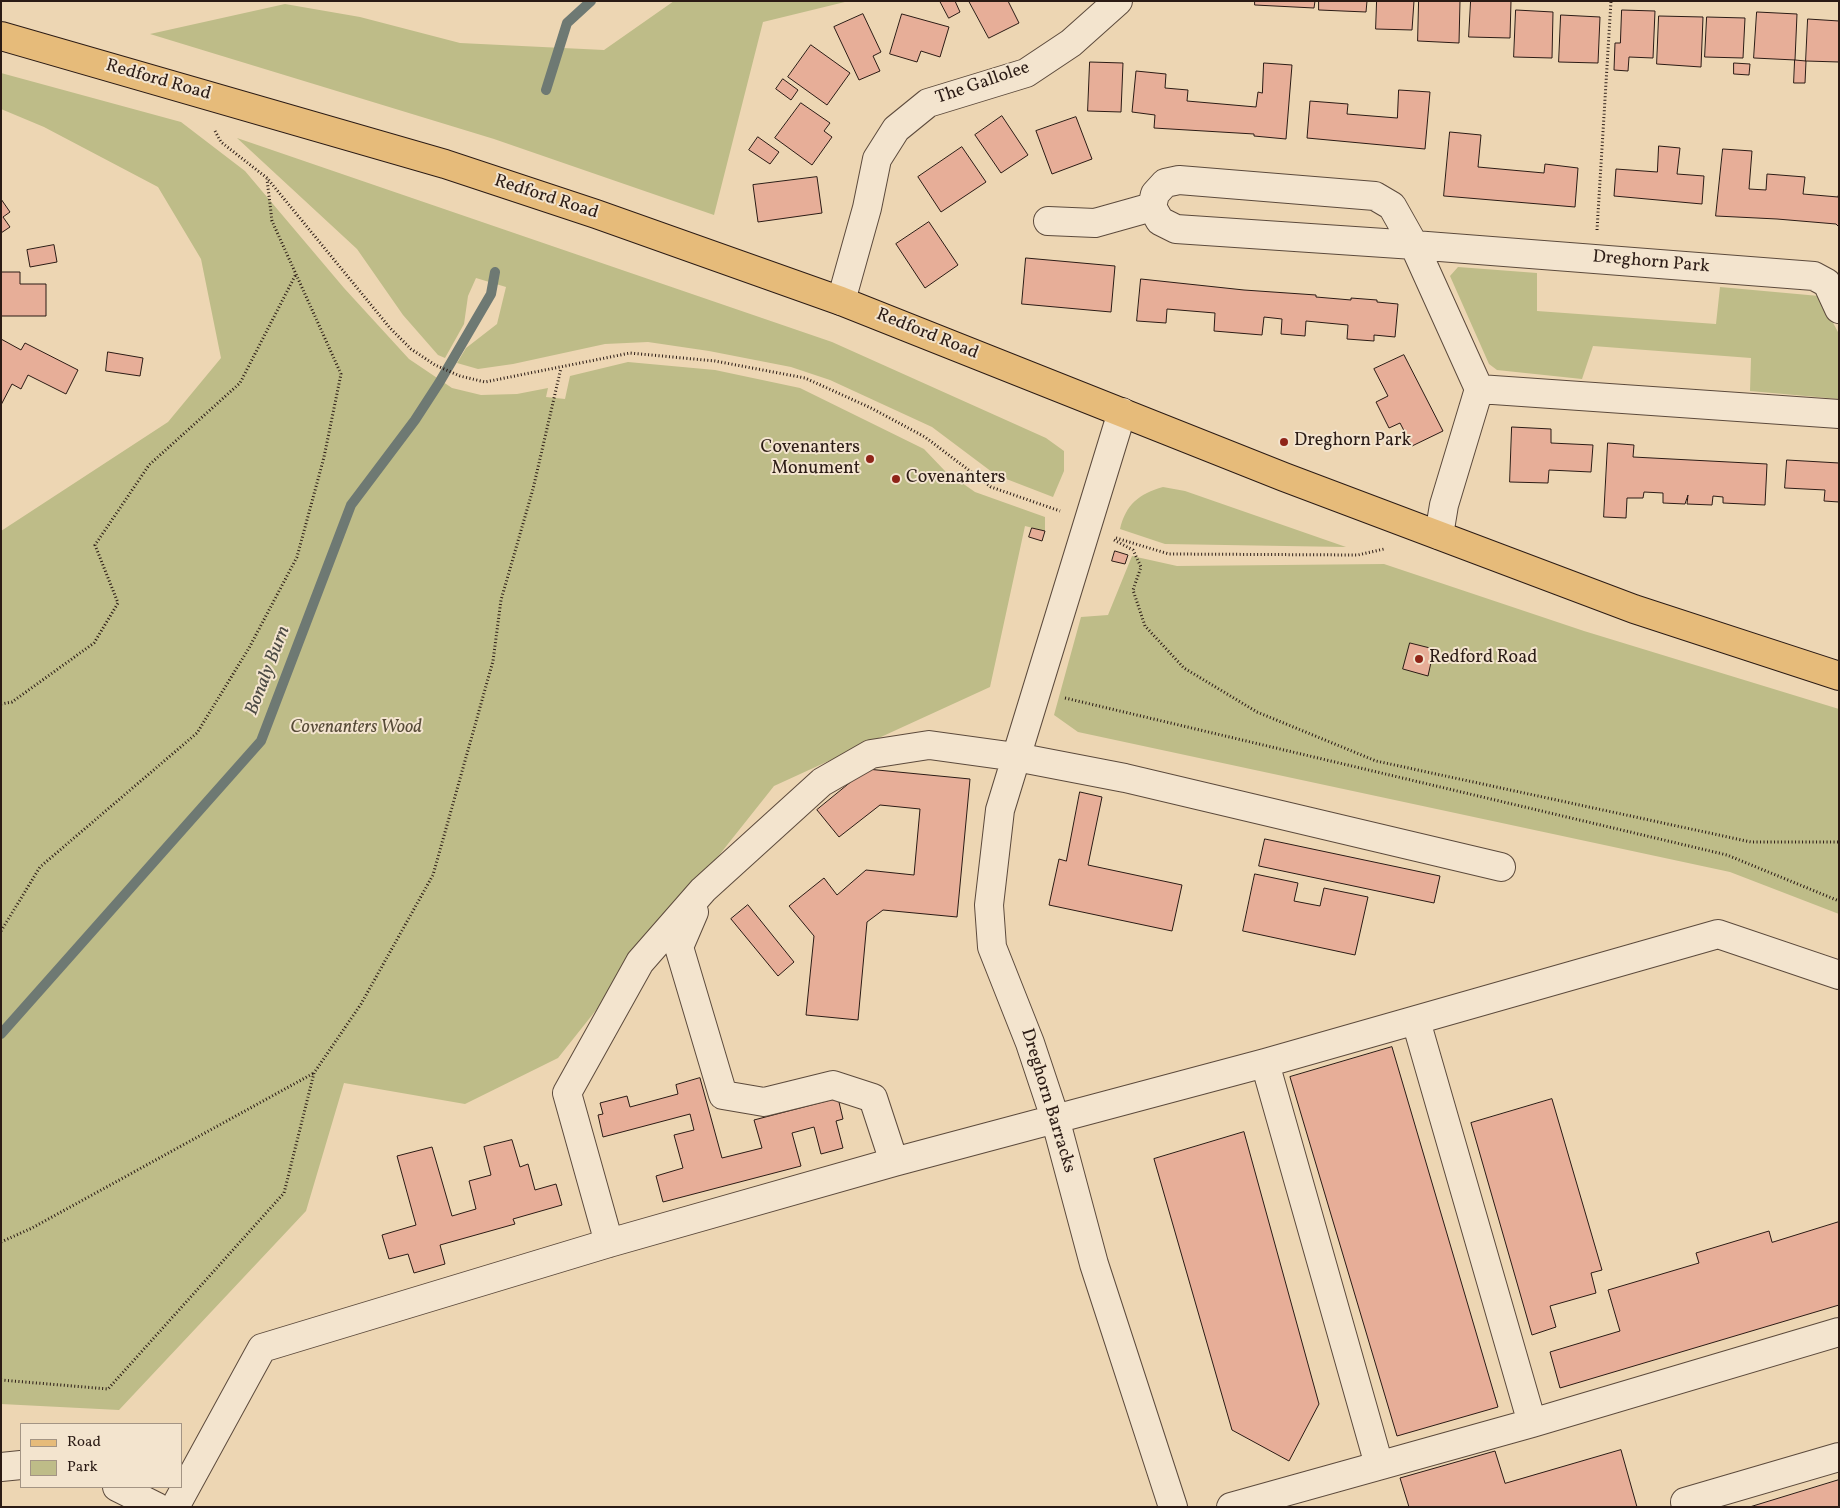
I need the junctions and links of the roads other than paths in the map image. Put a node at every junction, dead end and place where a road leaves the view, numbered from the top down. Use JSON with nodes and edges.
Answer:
{"nodes":[{"id":1,"x":1118,"y":1,"type":"edge"},
{"id":2,"x":1,"y":36,"type":"edge"},
{"id":3,"x":1152,"y":207,"type":"junction"},
{"id":4,"x":1048,"y":221,"type":"dead end"},
{"id":5,"x":1414,"y":245,"type":"junction"},
{"id":6,"x":841,"y":301,"type":"junction"},
{"id":7,"x":1839,"y":309,"type":"edge"},
{"id":8,"x":1479,"y":389,"type":"junction"},
{"id":9,"x":1122,"y":412,"type":"junction"},
{"id":10,"x":1839,"y":414,"type":"edge"},
{"id":11,"x":1439,"y":535,"type":"junction"},
{"id":12,"x":1839,"y":676,"type":"edge"},
{"id":13,"x":1016,"y":757,"type":"junction"},
{"id":14,"x":1501,"y":867,"type":"dead end"},
{"id":15,"x":703,"y":890,"type":"junction"},
{"id":16,"x":1839,"y":975,"type":"edge"},
{"id":17,"x":1416,"y":1021,"type":"junction"},
{"id":18,"x":1265,"y":1063,"type":"junction"},
{"id":19,"x":1055,"y":1118,"type":"junction"},
{"id":20,"x":894,"y":1162,"type":"junction"},
{"id":21,"x":609,"y":1243,"type":"junction"},
{"id":22,"x":1839,"y":1332,"type":"edge"},
{"id":23,"x":1532,"y":1423,"type":"junction"},
{"id":24,"x":1839,"y":1456,"type":"edge"},
{"id":25,"x":20,"y":1465,"type":"edge"},
{"id":26,"x":1379,"y":1466,"type":"junction"},
{"id":27,"x":1,"y":1467,"type":"edge"},
{"id":28,"x":119,"y":1488,"type":"edge"},
{"id":29,"x":1685,"y":1502,"type":"dead end"},
{"id":30,"x":157,"y":1507,"type":"edge"},
{"id":31,"x":175,"y":1507,"type":"edge"},
{"id":32,"x":1173,"y":1507,"type":"edge"},
{"id":33,"x":1231,"y":1507,"type":"edge"}],
"edges":[{"from":1,"to":6,"type":"street","name":"The Gallolee"},
{"from":2,"to":6,"type":"main road","name":"Redford Road"},
{"from":3,"to":4,"type":"street"},
{"from":3,"to":5,"type":"street","name":"Dreghorn Park"},
{"from":3,"to":5,"type":"street"},
{"from":5,"to":7,"type":"street","name":"Dreghorn Park"},
{"from":5,"to":8,"type":"street"},
{"from":6,"to":9,"type":"main road","name":"Redford Road"},
{"from":8,"to":10,"type":"street"},
{"from":8,"to":11,"type":"street"},
{"from":9,"to":11,"type":"main road","name":"Redford Road"},
{"from":9,"to":13,"type":"street","name":"Dreghorn Barracks"},
{"from":11,"to":12,"type":"main road","name":"Redford Road"},
{"from":13,"to":14,"type":"street"},
{"from":13,"to":15,"type":"street"},
{"from":13,"to":19,"type":"street","name":"Dreghorn Barracks"},
{"from":15,"to":20,"type":"street"},
{"from":15,"to":21,"type":"street"},
{"from":16,"to":17,"type":"street"},
{"from":17,"to":18,"type":"street"},
{"from":17,"to":23,"type":"street"},
{"from":18,"to":19,"type":"street"},
{"from":18,"to":26,"type":"street"},
{"from":19,"to":20,"type":"street"},
{"from":19,"to":32,"type":"street","name":"Dreghorn Barracks"},
{"from":20,"to":21,"type":"street"},
{"from":21,"to":31,"type":"street"},
{"from":22,"to":23,"type":"street"},
{"from":23,"to":26,"type":"street"},
{"from":24,"to":29,"type":"street"},
{"from":25,"to":27,"type":"street"},
{"from":26,"to":33,"type":"street"},
{"from":28,"to":30,"type":"street"}]}
